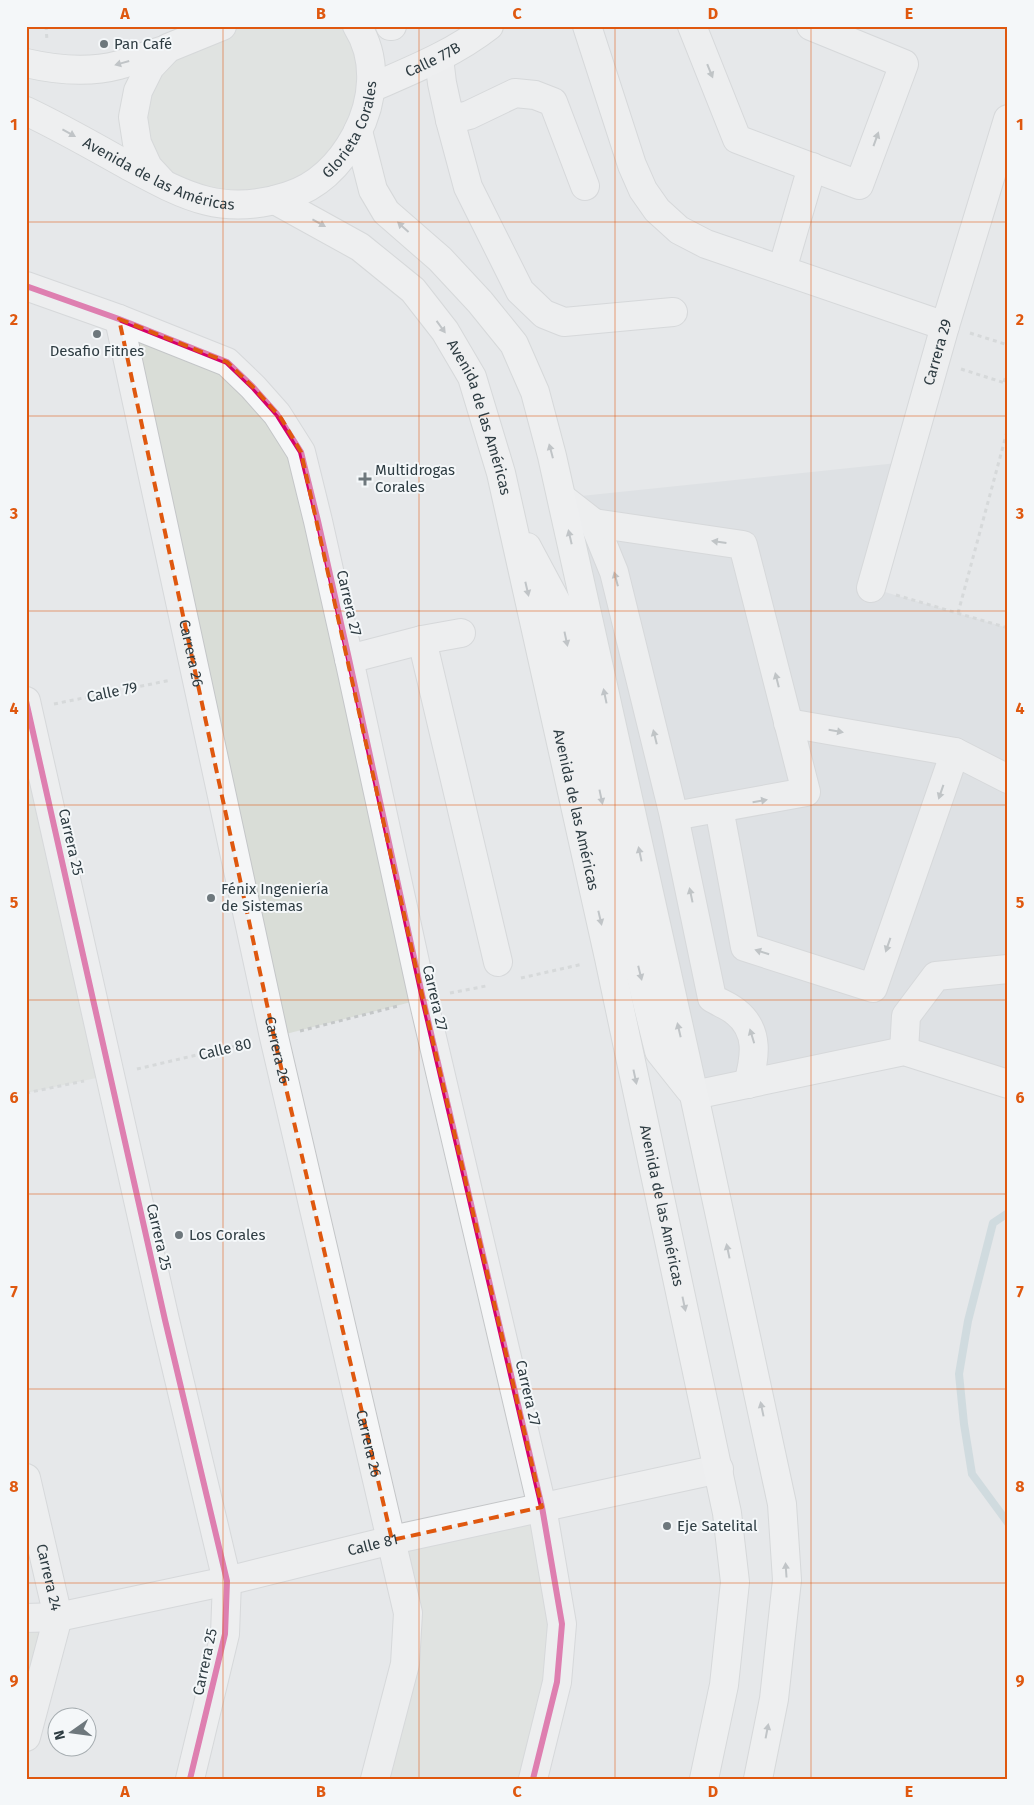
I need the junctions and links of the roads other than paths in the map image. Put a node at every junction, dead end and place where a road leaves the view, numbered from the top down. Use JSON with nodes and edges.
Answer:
{"nodes":[{"id":1,"x":222,"y":26,"type":"edge"},
{"id":2,"x":356,"y":26,"type":"edge"},
{"id":3,"x":489,"y":26,"type":"edge"},
{"id":4,"x":692,"y":26,"type":"edge"},
{"id":5,"x":811,"y":26,"type":"edge"},
{"id":6,"x":587,"y":30,"type":"edge"},
{"id":7,"x":168,"y":48,"type":"junction"},
{"id":8,"x":439,"y":58,"type":"junction"},
{"id":9,"x":26,"y":62,"type":"edge"},
{"id":10,"x":371,"y":88,"type":"junction"},
{"id":11,"x":26,"y":111,"type":"edge"},
{"id":12,"x":1008,"y":118,"type":"edge"},
{"id":13,"x":450,"y":120,"type":"junction"},
{"id":14,"x":358,"y":131,"type":"junction"},
{"id":15,"x":812,"y":167,"type":"junction"},
{"id":16,"x":166,"y":186,"type":"junction"},
{"id":17,"x":585,"y":186,"type":"dead end"},
{"id":18,"x":276,"y":200,"type":"junction"},
{"id":19,"x":782,"y":270,"type":"junction"},
{"id":20,"x":26,"y":286,"type":"edge"},
{"id":21,"x":673,"y":312,"type":"dead end"},
{"id":22,"x":118,"y":319,"type":"junction"},
{"id":23,"x":945,"y":326,"type":"junction"},
{"id":24,"x":562,"y":498,"type":"junction"},
{"id":25,"x":510,"y":515,"type":"junction"},
{"id":26,"x":594,"y":523,"type":"junction"},
{"id":27,"x":871,"y":588,"type":"road end"},
{"id":28,"x":461,"y":633,"type":"dead end"},
{"id":29,"x":422,"y":640,"type":"junction"},
{"id":30,"x":349,"y":659,"type":"junction"},
{"id":31,"x":27,"y":705,"type":"edge"},
{"id":32,"x":788,"y":723,"type":"junction"},
{"id":33,"x":955,"y":752,"type":"junction"},
{"id":34,"x":1008,"y":779,"type":"edge"},
{"id":35,"x":719,"y":808,"type":"junction"},
{"id":36,"x":674,"y":816,"type":"junction"},
{"id":37,"x":498,"y":962,"type":"dead end"},
{"id":38,"x":1008,"y":969,"type":"edge"},
{"id":39,"x":904,"y":1051,"type":"junction"},
{"id":40,"x":748,"y":1084,"type":"junction"},
{"id":41,"x":1008,"y":1084,"type":"edge"},
{"id":42,"x":694,"y":1095,"type":"junction"},
{"id":43,"x":719,"y":1468,"type":"junction"},
{"id":44,"x":26,"y":1478,"type":"edge"},
{"id":45,"x":542,"y":1507,"type":"junction"},
{"id":46,"x":392,"y":1540,"type":"junction"},
{"id":47,"x":226,"y":1581,"type":"junction"},
{"id":48,"x":58,"y":1617,"type":"junction"},
{"id":49,"x":26,"y":1618,"type":"edge"},
{"id":50,"x":26,"y":1736,"type":"edge"},
{"id":51,"x":190,"y":1779,"type":"edge"},
{"id":52,"x":375,"y":1779,"type":"edge"},
{"id":53,"x":532,"y":1779,"type":"edge"},
{"id":54,"x":704,"y":1779,"type":"edge"},
{"id":55,"x":758,"y":1779,"type":"edge"}],
"edges":[{"from":1,"to":7,"type":"main road"},
{"from":2,"to":10,"type":"main road","name":"Glorieta Corales"},
{"from":3,"to":8,"type":"main road","name":"Calle 77B"},
{"from":4,"to":15,"type":"street","one_way":true},
{"from":15,"to":5,"type":"street","one_way":true},
{"from":6,"to":19,"type":"street"},
{"from":7,"to":9,"type":"main road","one_way":true},
{"from":7,"to":16,"type":"main road"},
{"from":8,"to":10,"type":"main road","name":"Calle 77B"},
{"from":8,"to":13,"type":"street"},
{"from":10,"to":14,"type":"main road","name":"Glorieta Corales"},
{"from":11,"to":16,"type":"main road","name":"Avenida de las Américas","one_way":true},
{"from":12,"to":23,"type":"street","name":"Carrera 29"},
{"from":13,"to":17,"type":"street"},
{"from":13,"to":21,"type":"street"},
{"from":14,"to":18,"type":"main road","name":"Glorieta Corales"},
{"from":24,"to":14,"type":"main road","one_way":true},
{"from":15,"to":19,"type":"street"},
{"from":16,"to":18,"type":"main road","name":"Avenida de las Américas"},
{"from":18,"to":25,"type":"main road","name":"Avenida de las Américas","one_way":true},
{"from":19,"to":23,"type":"street"},
{"from":20,"to":22,"type":"street","name":"Carrera 27"},
{"from":22,"to":30,"type":"street","name":"Carrera 27"},
{"from":22,"to":46,"type":"street","name":"Carrera 26"},
{"from":23,"to":27,"type":"street","name":"Carrera 29"},
{"from":24,"to":26,"type":"street"},
{"from":42,"to":24,"type":"main road","one_way":true},
{"from":25,"to":42,"type":"main road","one_way":true},
{"from":25,"to":43,"type":"main road","name":"Avenida de las Américas","one_way":true},
{"from":32,"to":26,"type":"street","one_way":true},
{"from":36,"to":26,"type":"street","one_way":true},
{"from":28,"to":29,"type":"street"},
{"from":29,"to":30,"type":"street"},
{"from":29,"to":37,"type":"street"},
{"from":30,"to":45,"type":"street","name":"Carrera 27"},
{"from":31,"to":47,"type":"street","name":"Carrera 25"},
{"from":32,"to":33,"type":"street","one_way":true},
{"from":35,"to":32,"type":"street","one_way":true},
{"from":33,"to":34,"type":"street"},
{"from":33,"to":35,"type":"street","one_way":true},
{"from":35,"to":36,"type":"street"},
{"from":40,"to":36,"type":"street","one_way":true},
{"from":38,"to":39,"type":"street"},
{"from":39,"to":40,"type":"street"},
{"from":39,"to":41,"type":"street"},
{"from":40,"to":42,"type":"street"},
{"from":55,"to":42,"type":"main road","one_way":true},
{"from":43,"to":45,"type":"street","name":"Calle 81"},
{"from":43,"to":54,"type":"main road","name":"Avenida de las Américas"},
{"from":44,"to":48,"type":"street","name":"Carrera 24"},
{"from":45,"to":46,"type":"street","name":"Calle 81"},
{"from":45,"to":53,"type":"street","name":"Carrera 27"},
{"from":46,"to":47,"type":"street","name":"Calle 81"},
{"from":46,"to":52,"type":"street","name":"Carrera 26"},
{"from":47,"to":48,"type":"street","name":"Calle 81"},
{"from":47,"to":51,"type":"street","name":"Carrera 25"},
{"from":48,"to":49,"type":"street","name":"Calle 81"},
{"from":48,"to":50,"type":"street","name":"Carrera 24"}]}
